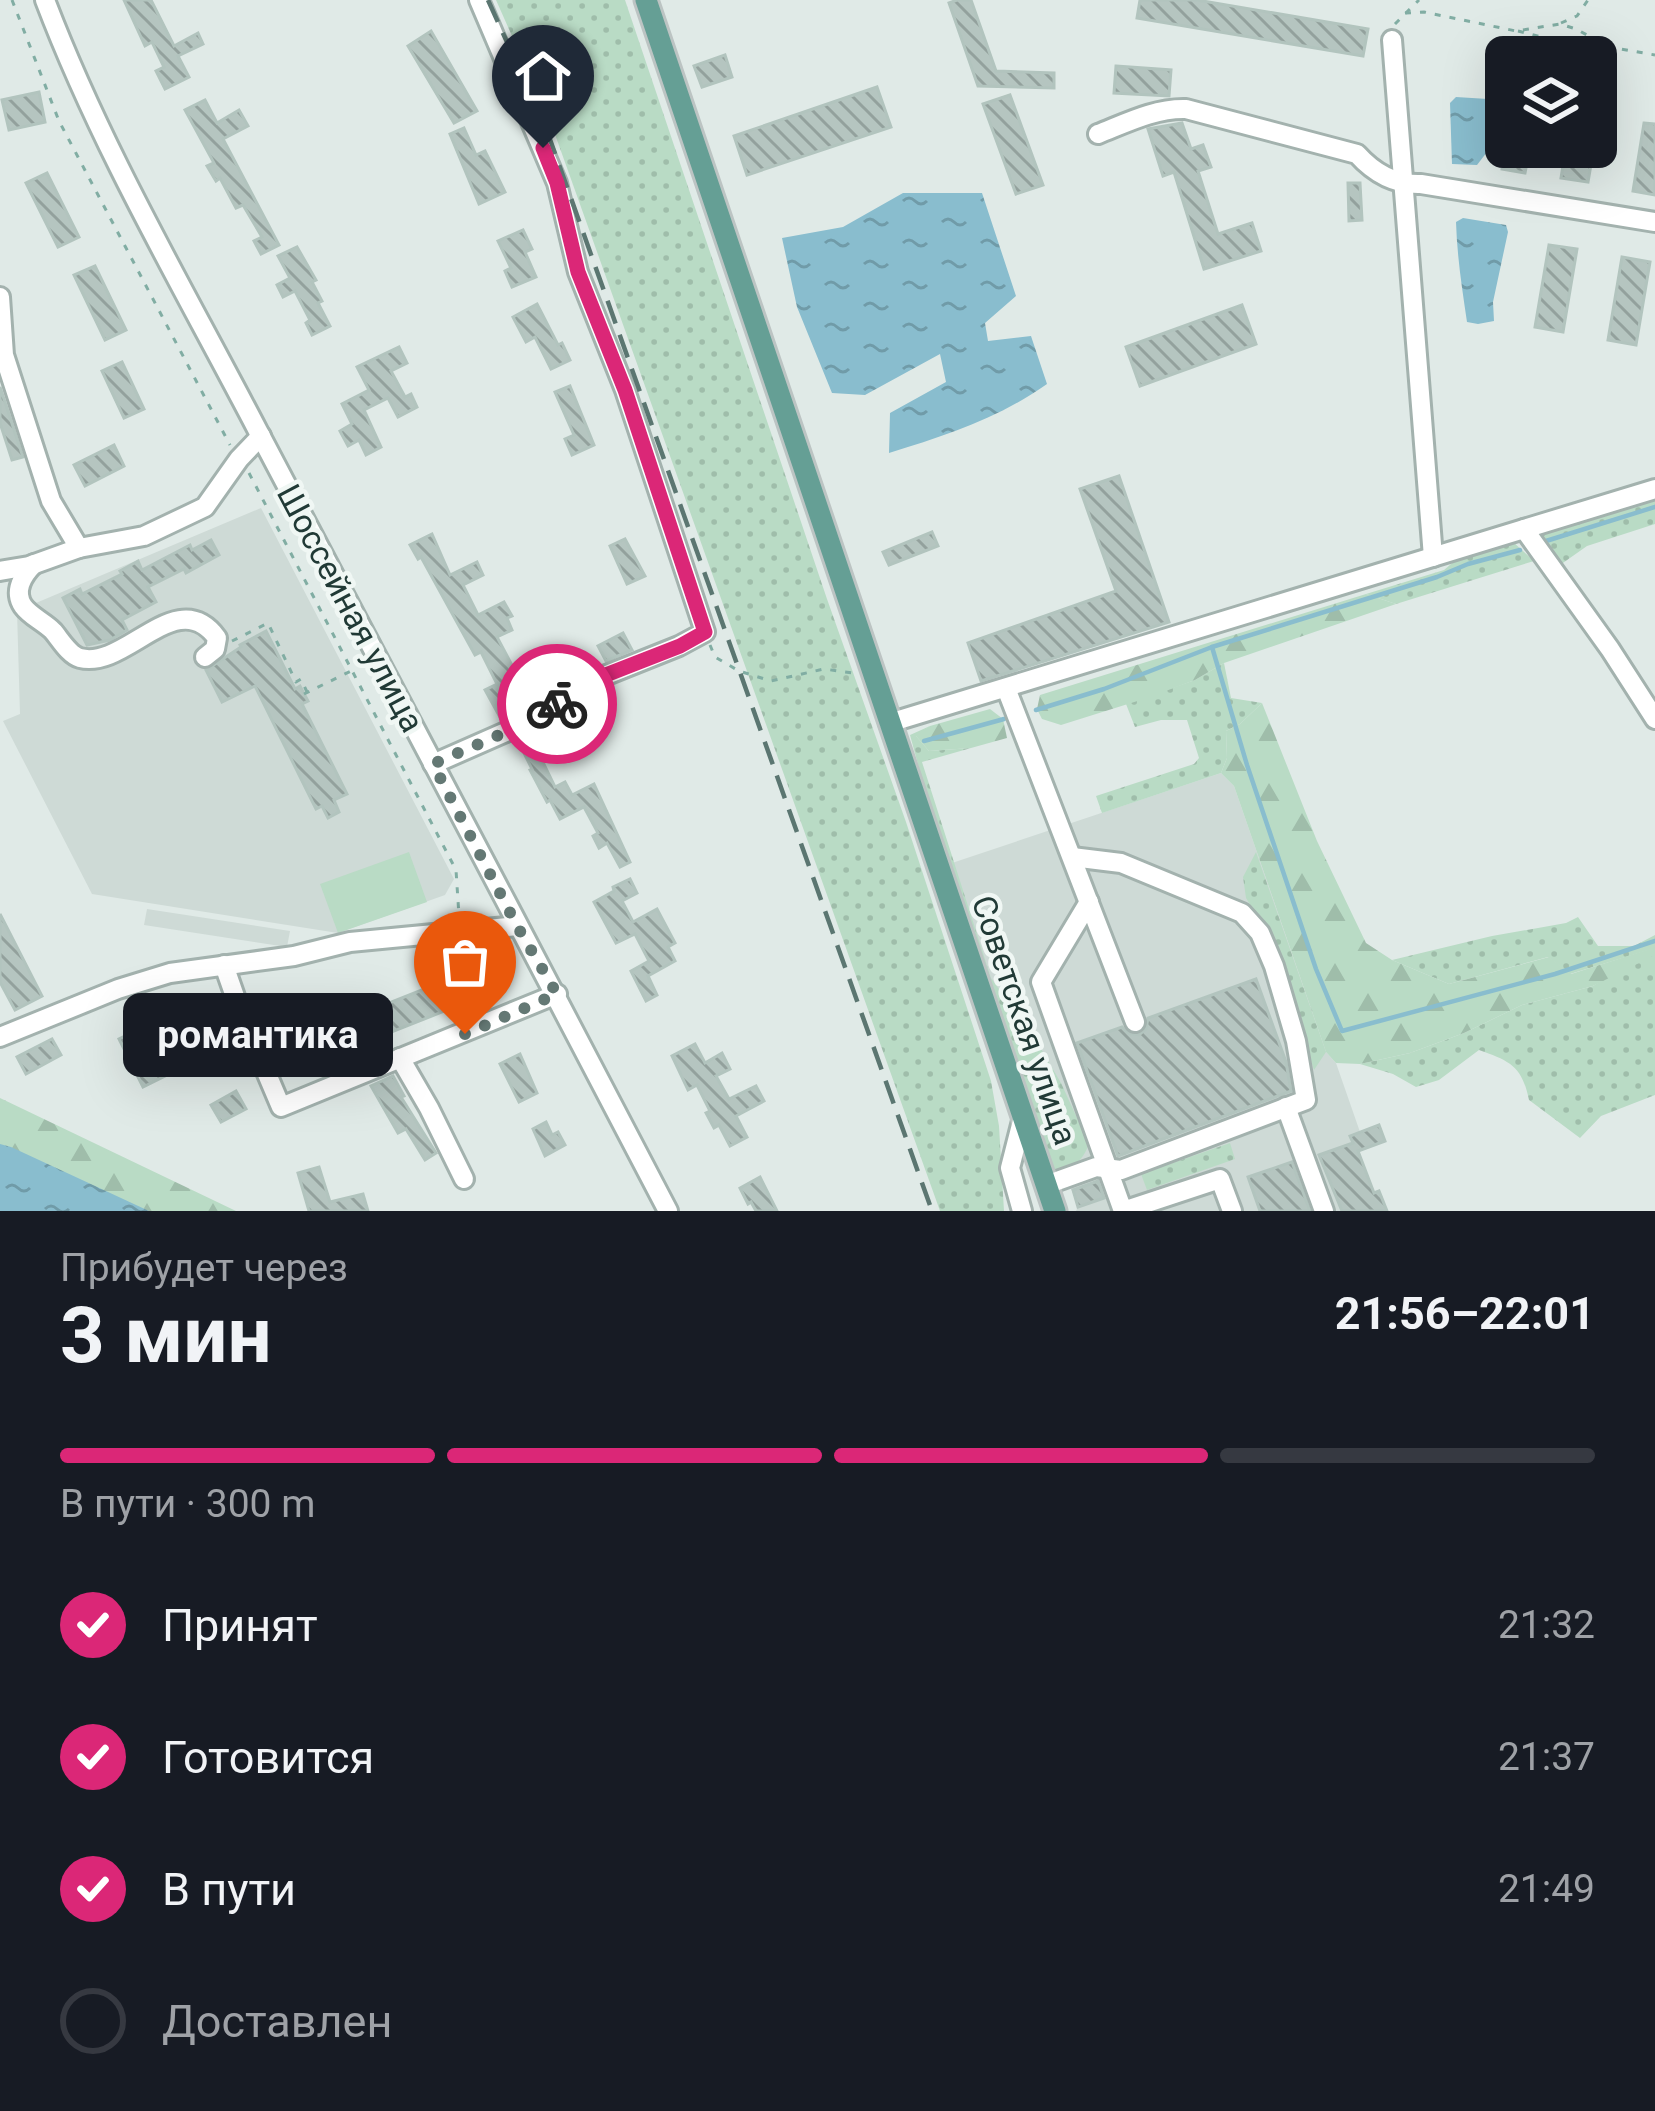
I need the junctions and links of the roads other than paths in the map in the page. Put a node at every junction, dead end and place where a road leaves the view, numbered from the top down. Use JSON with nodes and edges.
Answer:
{"nodes":[{"id":1,"x":45,"y":0,"type":"edge"},
{"id":2,"x":479,"y":0,"type":"edge"},
{"id":3,"x":646,"y":0,"type":"edge"},
{"id":4,"x":1392,"y":40,"type":"road end"},
{"id":5,"x":1098,"y":134,"type":"dead end"},
{"id":6,"x":1404,"y":184,"type":"junction"},
{"id":7,"x":1655,"y":221,"type":"edge"},
{"id":8,"x":0,"y":297,"type":"edge"},
{"id":9,"x":260,"y":436,"type":"junction"},
{"id":10,"x":1655,"y":489,"type":"edge"},
{"id":11,"x":1524,"y":529,"type":"junction"},
{"id":12,"x":79,"y":548,"type":"junction"},
{"id":13,"x":1433,"y":557,"type":"junction"},
{"id":14,"x":34,"y":564,"type":"junction"},
{"id":15,"x":0,"y":571,"type":"edge"},
{"id":16,"x":210,"y":653,"type":"road end"},
{"id":17,"x":1006,"y":688,"type":"junction"},
{"id":18,"x":1655,"y":718,"type":"edge"},
{"id":19,"x":889,"y":723,"type":"junction"},
{"id":20,"x":433,"y":764,"type":"junction"},
{"id":21,"x":1072,"y":857,"type":"junction"},
{"id":22,"x":1089,"y":902,"type":"junction"},
{"id":23,"x":517,"y":926,"type":"junction"},
{"id":24,"x":224,"y":965,"type":"junction"},
{"id":25,"x":557,"y":994,"type":"junction"},
{"id":26,"x":1135,"y":1022,"type":"dead end"},
{"id":27,"x":0,"y":1037,"type":"edge"},
{"id":28,"x":400,"y":1058,"type":"junction"},
{"id":29,"x":1286,"y":1107,"type":"junction"},
{"id":30,"x":1023,"y":1117,"type":"junction"},
{"id":31,"x":1108,"y":1168,"type":"junction"},
{"id":32,"x":464,"y":1179,"type":"dead end"},
{"id":33,"x":1046,"y":1184,"type":"junction"},
{"id":34,"x":1117,"y":1206,"type":"edge"},
{"id":35,"x":668,"y":1211,"type":"edge"},
{"id":36,"x":1022,"y":1211,"type":"edge"},
{"id":37,"x":1055,"y":1211,"type":"edge"},
{"id":38,"x":1232,"y":1211,"type":"edge"},
{"id":39,"x":1324,"y":1211,"type":"edge"}],
"edges":[{"from":1,"to":9,"type":"street","name":"Шоссейная улица"},
{"from":2,"to":20,"type":"street"},
{"from":3,"to":19,"type":"main road","name":"Советская улица"},
{"from":4,"to":6,"type":"street"},
{"from":5,"to":6,"type":"street"},
{"from":6,"to":7,"type":"street"},
{"from":6,"to":13,"type":"street"},
{"from":8,"to":12,"type":"street"},
{"from":9,"to":12,"type":"street"},
{"from":9,"to":20,"type":"street","name":"Шоссейная улица"},
{"from":10,"to":11,"type":"street"},
{"from":11,"to":13,"type":"street"},
{"from":11,"to":18,"type":"street"},
{"from":12,"to":14,"type":"street"},
{"from":13,"to":17,"type":"street"},
{"from":14,"to":15,"type":"street"},
{"from":14,"to":16,"type":"street"},
{"from":17,"to":19,"type":"street"},
{"from":17,"to":21,"type":"street"},
{"from":19,"to":30,"type":"main road","name":"Советская улица"},
{"from":20,"to":23,"type":"street","name":"Шоссейная улица"},
{"from":21,"to":22,"type":"street"},
{"from":21,"to":29,"type":"street"},
{"from":22,"to":26,"type":"street"},
{"from":22,"to":31,"type":"street"},
{"from":23,"to":24,"type":"street"},
{"from":23,"to":25,"type":"street","name":"Шоссейная улица"},
{"from":24,"to":27,"type":"street"},
{"from":24,"to":28,"type":"street"},
{"from":25,"to":28,"type":"street"},
{"from":25,"to":35,"type":"street","name":"Шоссейная улица"},
{"from":28,"to":32,"type":"street"},
{"from":29,"to":31,"type":"street"},
{"from":29,"to":39,"type":"street"},
{"from":30,"to":33,"type":"main road","name":"Советская улица"},
{"from":30,"to":36,"type":"street"},
{"from":31,"to":33,"type":"street"},
{"from":31,"to":34,"type":"street"},
{"from":33,"to":37,"type":"main road","name":"Советская улица"},
{"from":34,"to":38,"type":"street"}]}
